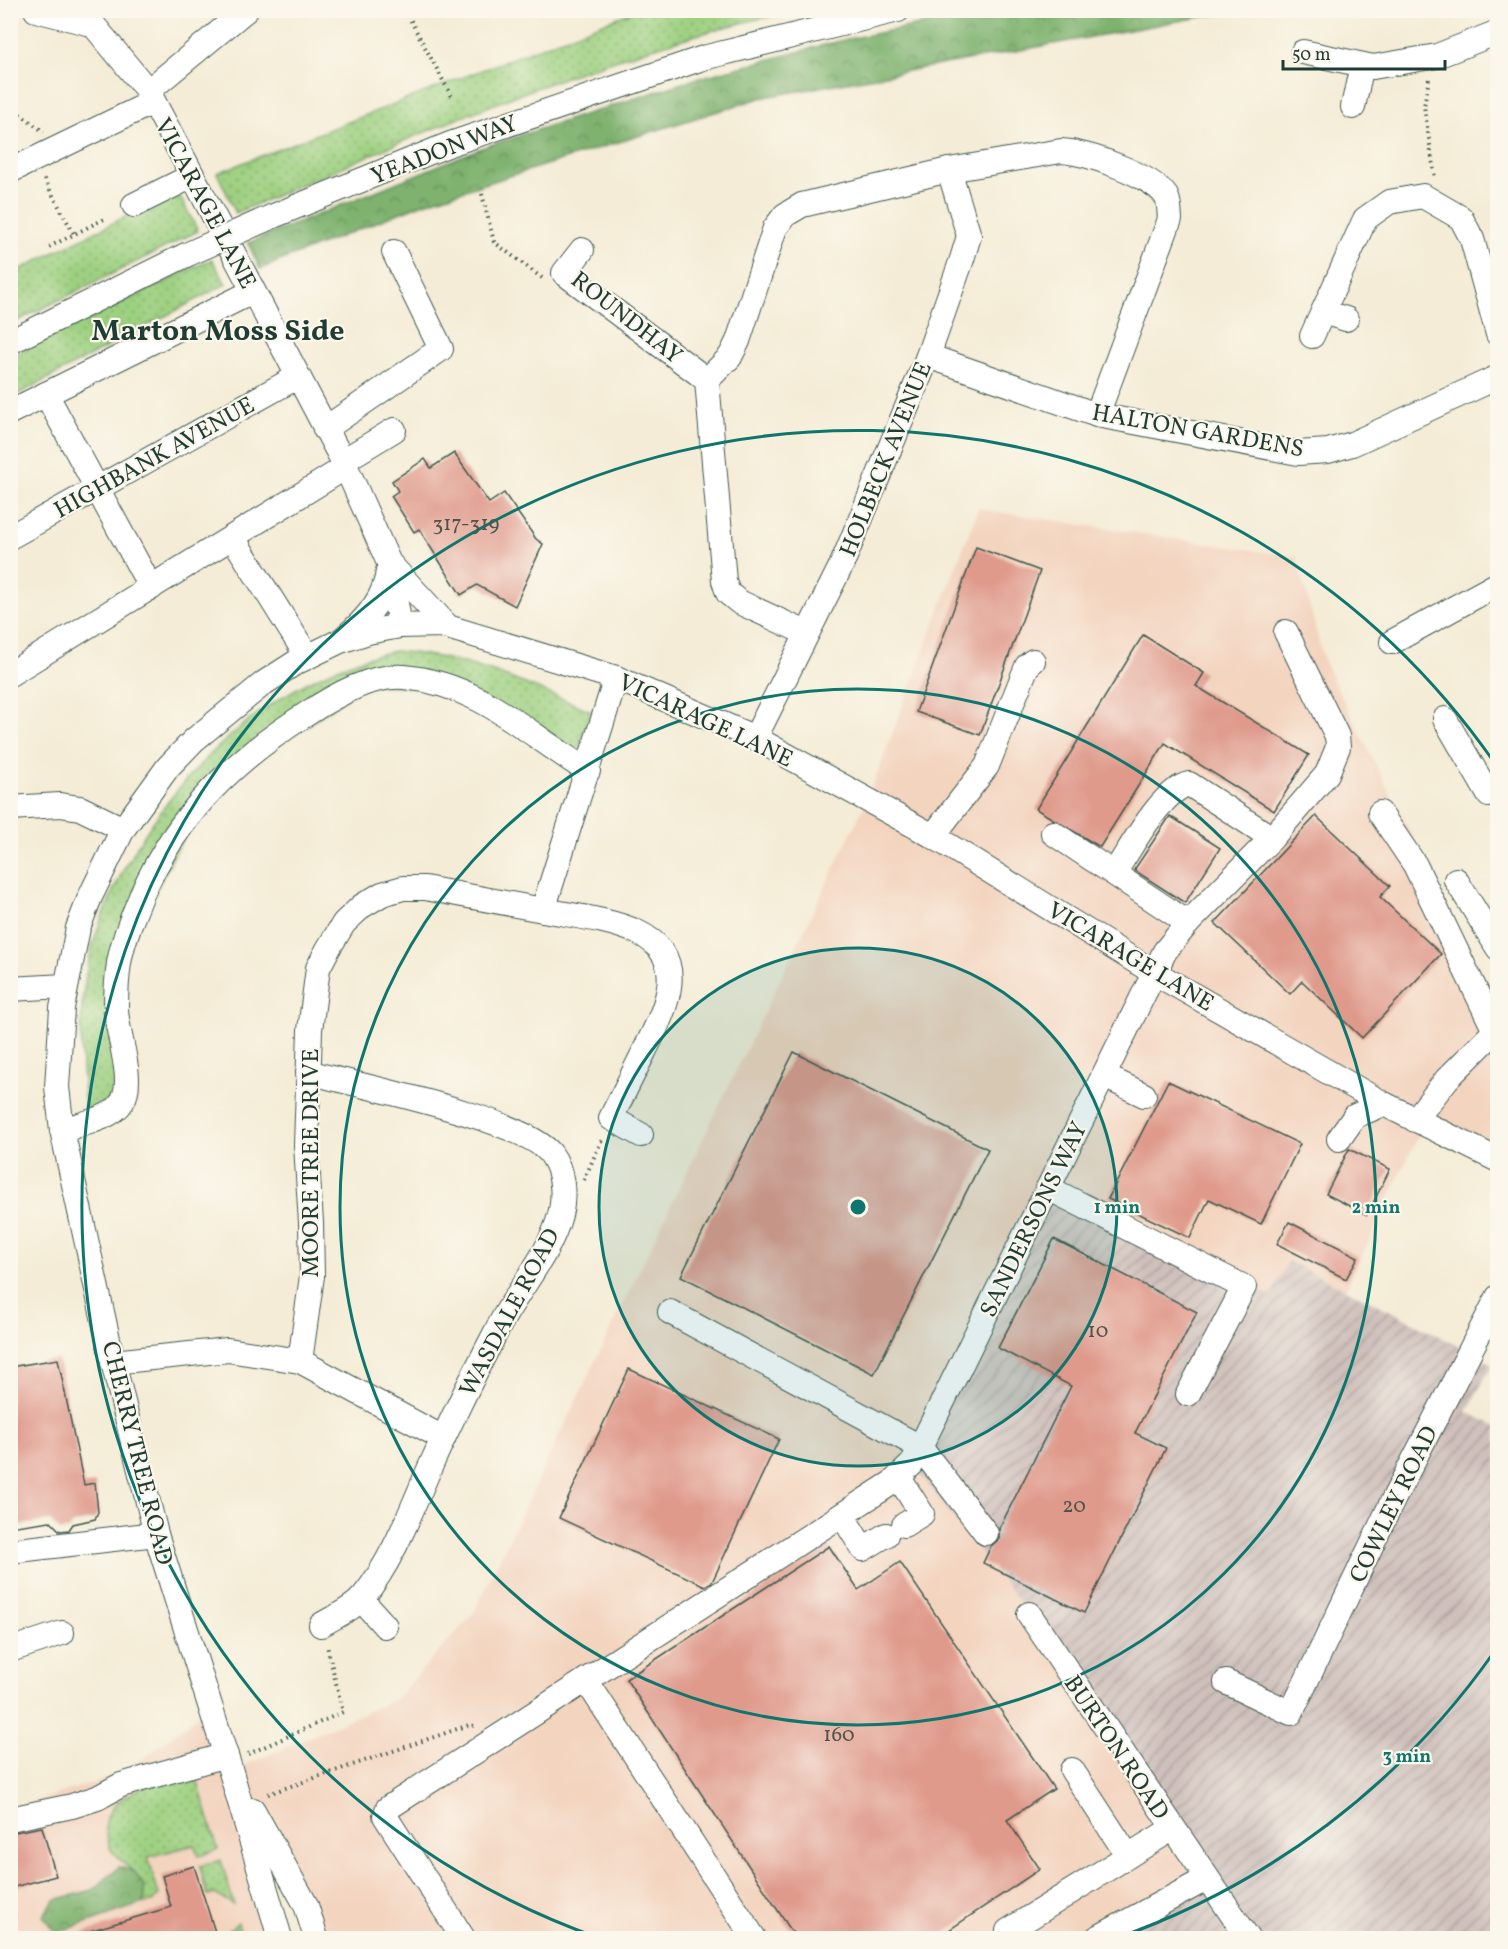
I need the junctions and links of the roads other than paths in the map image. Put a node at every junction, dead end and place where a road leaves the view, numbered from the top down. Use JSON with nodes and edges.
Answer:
{"nodes":[{"id":1,"x":36,"y":10,"type":"edge"},
{"id":2,"x":246,"y":10,"type":"edge"},
{"id":3,"x":898,"y":10,"type":"edge"},
{"id":4,"x":86,"y":17,"type":"edge"},
{"id":5,"x":1497,"y":32,"type":"edge"},
{"id":6,"x":1303,"y":52,"type":"dead end"},
{"id":7,"x":1362,"y":64,"type":"junction"},
{"id":8,"x":151,"y":97,"type":"junction"},
{"id":9,"x":1353,"y":107,"type":"dead end"},
{"id":10,"x":949,"y":170,"type":"junction"},
{"id":11,"x":10,"y":171,"type":"edge"},
{"id":12,"x":192,"y":176,"type":"junction"},
{"id":13,"x":134,"y":204,"type":"dead end"},
{"id":14,"x":582,"y":250,"type":"dead end"},
{"id":15,"x":394,"y":252,"type":"dead end"},
{"id":16,"x":252,"y":292,"type":"junction"},
{"id":17,"x":1323,"y":312,"type":"junction"},
{"id":18,"x":1346,"y":319,"type":"dead end"},
{"id":19,"x":1497,"y":334,"type":"edge"},
{"id":20,"x":1312,"y":336,"type":"dead end"},
{"id":21,"x":10,"y":342,"type":"edge"},
{"id":22,"x":928,"y":356,"type":"junction"},
{"id":23,"x":297,"y":377,"type":"junction"},
{"id":24,"x":707,"y":380,"type":"junction"},
{"id":25,"x":1496,"y":380,"type":"edge"},
{"id":26,"x":46,"y":394,"type":"junction"},
{"id":27,"x":10,"y":412,"type":"edge"},
{"id":28,"x":1097,"y":415,"type":"junction"},
{"id":29,"x":325,"y":429,"type":"junction"},
{"id":30,"x":394,"y":430,"type":"dead end"},
{"id":31,"x":344,"y":464,"type":"junction"},
{"id":32,"x":97,"y":489,"type":"junction"},
{"id":33,"x":10,"y":537,"type":"edge"},
{"id":34,"x":232,"y":538,"type":"junction"},
{"id":35,"x":389,"y":563,"type":"junction"},
{"id":36,"x":1497,"y":584,"type":"edge"},
{"id":37,"x":151,"y":588,"type":"junction"},
{"id":38,"x":400,"y":626,"type":"junction"},
{"id":39,"x":447,"y":626,"type":"junction"},
{"id":40,"x":1286,"y":632,"type":"dead end"},
{"id":41,"x":806,"y":633,"type":"junction"},
{"id":42,"x":340,"y":640,"type":"junction"},
{"id":43,"x":1392,"y":642,"type":"dead end"},
{"id":44,"x":307,"y":656,"type":"junction"},
{"id":45,"x":1033,"y":661,"type":"dead end"},
{"id":46,"x":10,"y":674,"type":"edge"},
{"id":47,"x":616,"y":678,"type":"junction"},
{"id":48,"x":1445,"y":719,"type":"dead end"},
{"id":49,"x":755,"y":738,"type":"junction"},
{"id":50,"x":588,"y":771,"type":"junction"},
{"id":51,"x":1497,"y":794,"type":"edge"},
{"id":52,"x":10,"y":808,"type":"edge"},
{"id":53,"x":1380,"y":813,"type":"dead end"},
{"id":54,"x":123,"y":829,"type":"junction"},
{"id":55,"x":1053,"y":832,"type":"dead end"},
{"id":56,"x":933,"y":836,"type":"junction"},
{"id":57,"x":1272,"y":838,"type":"junction"},
{"id":58,"x":1114,"y":873,"type":"junction"},
{"id":59,"x":1456,"y":880,"type":"dead end"},
{"id":60,"x":543,"y":910,"type":"junction"},
{"id":61,"x":1188,"y":923,"type":"junction"},
{"id":62,"x":1497,"y":948,"type":"edge"},
{"id":63,"x":1153,"y":972,"type":"junction"},
{"id":64,"x":66,"y":986,"type":"junction"},
{"id":65,"x":10,"y":989,"type":"edge"},
{"id":66,"x":308,"y":1072,"type":"junction"},
{"id":67,"x":1104,"y":1076,"type":"junction"},
{"id":68,"x":1144,"y":1095,"type":"dead end"},
{"id":69,"x":1384,"y":1104,"type":"junction"},
{"id":70,"x":1415,"y":1120,"type":"junction"},
{"id":71,"x":62,"y":1130,"type":"junction"},
{"id":72,"x":641,"y":1135,"type":"dead end"},
{"id":73,"x":1339,"y":1139,"type":"dead end"},
{"id":74,"x":1497,"y":1160,"type":"edge"},
{"id":75,"x":1048,"y":1188,"type":"junction"},
{"id":76,"x":1497,"y":1297,"type":"edge"},
{"id":77,"x":670,"y":1312,"type":"dead end"},
{"id":78,"x":300,"y":1361,"type":"junction"},
{"id":79,"x":113,"y":1362,"type":"junction"},
{"id":80,"x":1188,"y":1394,"type":"dead end"},
{"id":81,"x":443,"y":1438,"type":"junction"},
{"id":82,"x":910,"y":1463,"type":"junction"},
{"id":83,"x":842,"y":1515,"type":"junction"},
{"id":84,"x":986,"y":1533,"type":"dead end"},
{"id":85,"x":156,"y":1534,"type":"junction"},
{"id":86,"x":10,"y":1551,"type":"edge"},
{"id":87,"x":361,"y":1599,"type":"junction"},
{"id":88,"x":1029,"y":1614,"type":"dead end"},
{"id":89,"x":321,"y":1625,"type":"road end"},
{"id":90,"x":385,"y":1626,"type":"dead end"},
{"id":91,"x":62,"y":1633,"type":"dead end"},
{"id":92,"x":10,"y":1650,"type":"edge"},
{"id":93,"x":586,"y":1680,"type":"junction"},
{"id":94,"x":1226,"y":1682,"type":"dead end"},
{"id":95,"x":228,"y":1763,"type":"junction"},
{"id":96,"x":1072,"y":1770,"type":"dead end"},
{"id":97,"x":10,"y":1819,"type":"edge"},
{"id":98,"x":1172,"y":1829,"type":"junction"},
{"id":99,"x":1128,"y":1856,"type":"junction"},
{"id":100,"x":1206,"y":1879,"type":"junction"},
{"id":101,"x":306,"y":1905,"type":"junction"},
{"id":102,"x":280,"y":1938,"type":"edge"},
{"id":103,"x":316,"y":1938,"type":"edge"},
{"id":104,"x":329,"y":1938,"type":"edge"},
{"id":105,"x":463,"y":1938,"type":"edge"},
{"id":106,"x":754,"y":1938,"type":"edge"},
{"id":107,"x":1012,"y":1938,"type":"edge"},
{"id":108,"x":1097,"y":1938,"type":"edge"},
{"id":109,"x":1248,"y":1938,"type":"edge"}],
"edges":[{"from":1,"to":4,"type":"street"},
{"from":2,"to":8,"type":"street"},
{"from":3,"to":21,"type":"street","name":"YEADON WAY","bridge":true},
{"from":4,"to":8,"type":"street","name":"VICARAGE LANE"},
{"from":5,"to":7,"type":"street"},
{"from":6,"to":7,"type":"street"},
{"from":7,"to":9,"type":"street"},
{"from":8,"to":11,"type":"street"},
{"from":8,"to":12,"type":"street","name":"VICARAGE LANE"},
{"from":10,"to":22,"type":"street","name":"HOLBECK AVENUE"},
{"from":10,"to":24,"type":"street"},
{"from":10,"to":28,"type":"street"},
{"from":12,"to":13,"type":"street"},
{"from":12,"to":16,"type":"street","name":"VICARAGE LANE"},
{"from":14,"to":24,"type":"street","name":"ROUNDHAY"},
{"from":15,"to":29,"type":"street"},
{"from":16,"to":23,"type":"street","name":"VICARAGE LANE"},
{"from":16,"to":26,"type":"street"},
{"from":17,"to":18,"type":"street"},
{"from":17,"to":19,"type":"street"},
{"from":17,"to":20,"type":"street"},
{"from":22,"to":28,"type":"street","name":"HALTON GARDENS"},
{"from":22,"to":41,"type":"street","name":"HOLBECK AVENUE"},
{"from":23,"to":29,"type":"street","name":"VICARAGE LANE"},
{"from":23,"to":32,"type":"street","name":"HIGHBANK AVENUE"},
{"from":24,"to":41,"type":"street"},
{"from":25,"to":28,"type":"street","name":"HALTON GARDENS"},
{"from":26,"to":27,"type":"street"},
{"from":26,"to":32,"type":"street"},
{"from":29,"to":31,"type":"street","name":"VICARAGE LANE"},
{"from":30,"to":31,"type":"street"},
{"from":31,"to":34,"type":"street"},
{"from":31,"to":35,"type":"street","name":"VICARAGE LANE"},
{"from":32,"to":33,"type":"street","name":"HIGHBANK AVENUE"},
{"from":32,"to":37,"type":"street"},
{"from":34,"to":37,"type":"street"},
{"from":34,"to":44,"type":"street"},
{"from":35,"to":38,"type":"street","name":"VICARAGE LANE"},
{"from":35,"to":39,"type":"street"},
{"from":35,"to":42,"type":"street"},
{"from":36,"to":43,"type":"street"},
{"from":37,"to":46,"type":"street"},
{"from":38,"to":39,"type":"street","name":"VICARAGE LANE"},
{"from":38,"to":42,"type":"street","name":"CHERRY TREE ROAD"},
{"from":39,"to":47,"type":"street","name":"VICARAGE LANE"},
{"from":40,"to":57,"type":"street","name":"SANDERSONS WAY"},
{"from":41,"to":49,"type":"street","name":"HOLBECK AVENUE"},
{"from":42,"to":44,"type":"street","name":"CHERRY TREE ROAD"},
{"from":44,"to":54,"type":"street","name":"CHERRY TREE ROAD"},
{"from":45,"to":56,"type":"street"},
{"from":47,"to":49,"type":"street","name":"VICARAGE LANE"},
{"from":47,"to":50,"type":"street"},
{"from":48,"to":51,"type":"street"},
{"from":49,"to":56,"type":"street","name":"VICARAGE LANE"},
{"from":50,"to":60,"type":"street"},
{"from":50,"to":71,"type":"street"},
{"from":52,"to":54,"type":"street"},
{"from":53,"to":70,"type":"street"},
{"from":54,"to":64,"type":"street","name":"CHERRY TREE ROAD"},
{"from":55,"to":58,"type":"street"},
{"from":56,"to":63,"type":"street","name":"VICARAGE LANE"},
{"from":57,"to":58,"type":"street"},
{"from":57,"to":61,"type":"street","name":"SANDERSONS WAY"},
{"from":58,"to":61,"type":"street"},
{"from":59,"to":62,"type":"street"},
{"from":60,"to":66,"type":"street","name":"MOORE TREE DRIVE"},
{"from":60,"to":72,"type":"street","name":"MOORE TREE DRIVE"},
{"from":61,"to":63,"type":"street","name":"SANDERSONS WAY"},
{"from":63,"to":67,"type":"street","name":"SANDERSONS WAY"},
{"from":63,"to":69,"type":"street","name":"VICARAGE LANE"},
{"from":64,"to":65,"type":"street"},
{"from":64,"to":71,"type":"street","name":"CHERRY TREE ROAD"},
{"from":66,"to":78,"type":"street","name":"MOORE TREE DRIVE"},
{"from":66,"to":81,"type":"street","name":"WASDALE ROAD"},
{"from":67,"to":68,"type":"street"},
{"from":67,"to":75,"type":"street","name":"SANDERSONS WAY"},
{"from":69,"to":70,"type":"street","name":"VICARAGE LANE"},
{"from":69,"to":73,"type":"street"},
{"from":70,"to":74,"type":"street","name":"VICARAGE LANE"},
{"from":71,"to":79,"type":"street","name":"CHERRY TREE ROAD"},
{"from":75,"to":80,"type":"street"},
{"from":75,"to":82,"type":"street","name":"SANDERSONS WAY"},
{"from":76,"to":94,"type":"street","name":"COWLEY ROAD"},
{"from":77,"to":82,"type":"street"},
{"from":78,"to":79,"type":"street"},
{"from":78,"to":81,"type":"street"},
{"from":79,"to":85,"type":"street","name":"CHERRY TREE ROAD"},
{"from":81,"to":87,"type":"street","name":"WASDALE ROAD"},
{"from":82,"to":83,"type":"street"},
{"from":82,"to":83,"type":"street"},
{"from":82,"to":84,"type":"street"},
{"from":83,"to":93,"type":"street"},
{"from":85,"to":86,"type":"street"},
{"from":85,"to":95,"type":"street","name":"CHERRY TREE ROAD"},
{"from":87,"to":89,"type":"street","name":"WASDALE ROAD"},
{"from":87,"to":90,"type":"street"},
{"from":88,"to":98,"type":"street","name":"BURTON ROAD"},
{"from":91,"to":92,"type":"street"},
{"from":93,"to":105,"type":"street"},
{"from":93,"to":106,"type":"street"},
{"from":95,"to":97,"type":"street"},
{"from":95,"to":101,"type":"street","name":"CHERRY TREE ROAD"},
{"from":95,"to":102,"type":"street","name":"CHERRY TREE ROAD"},
{"from":96,"to":99,"type":"street"},
{"from":98,"to":99,"type":"street"},
{"from":98,"to":100,"type":"street","name":"BURTON ROAD"},
{"from":99,"to":107,"type":"street"},
{"from":100,"to":108,"type":"street"},
{"from":100,"to":109,"type":"street","name":"BURTON ROAD"},
{"from":101,"to":103,"type":"street","name":"CHERRY TREE ROAD"},
{"from":101,"to":104,"type":"street"}]}
